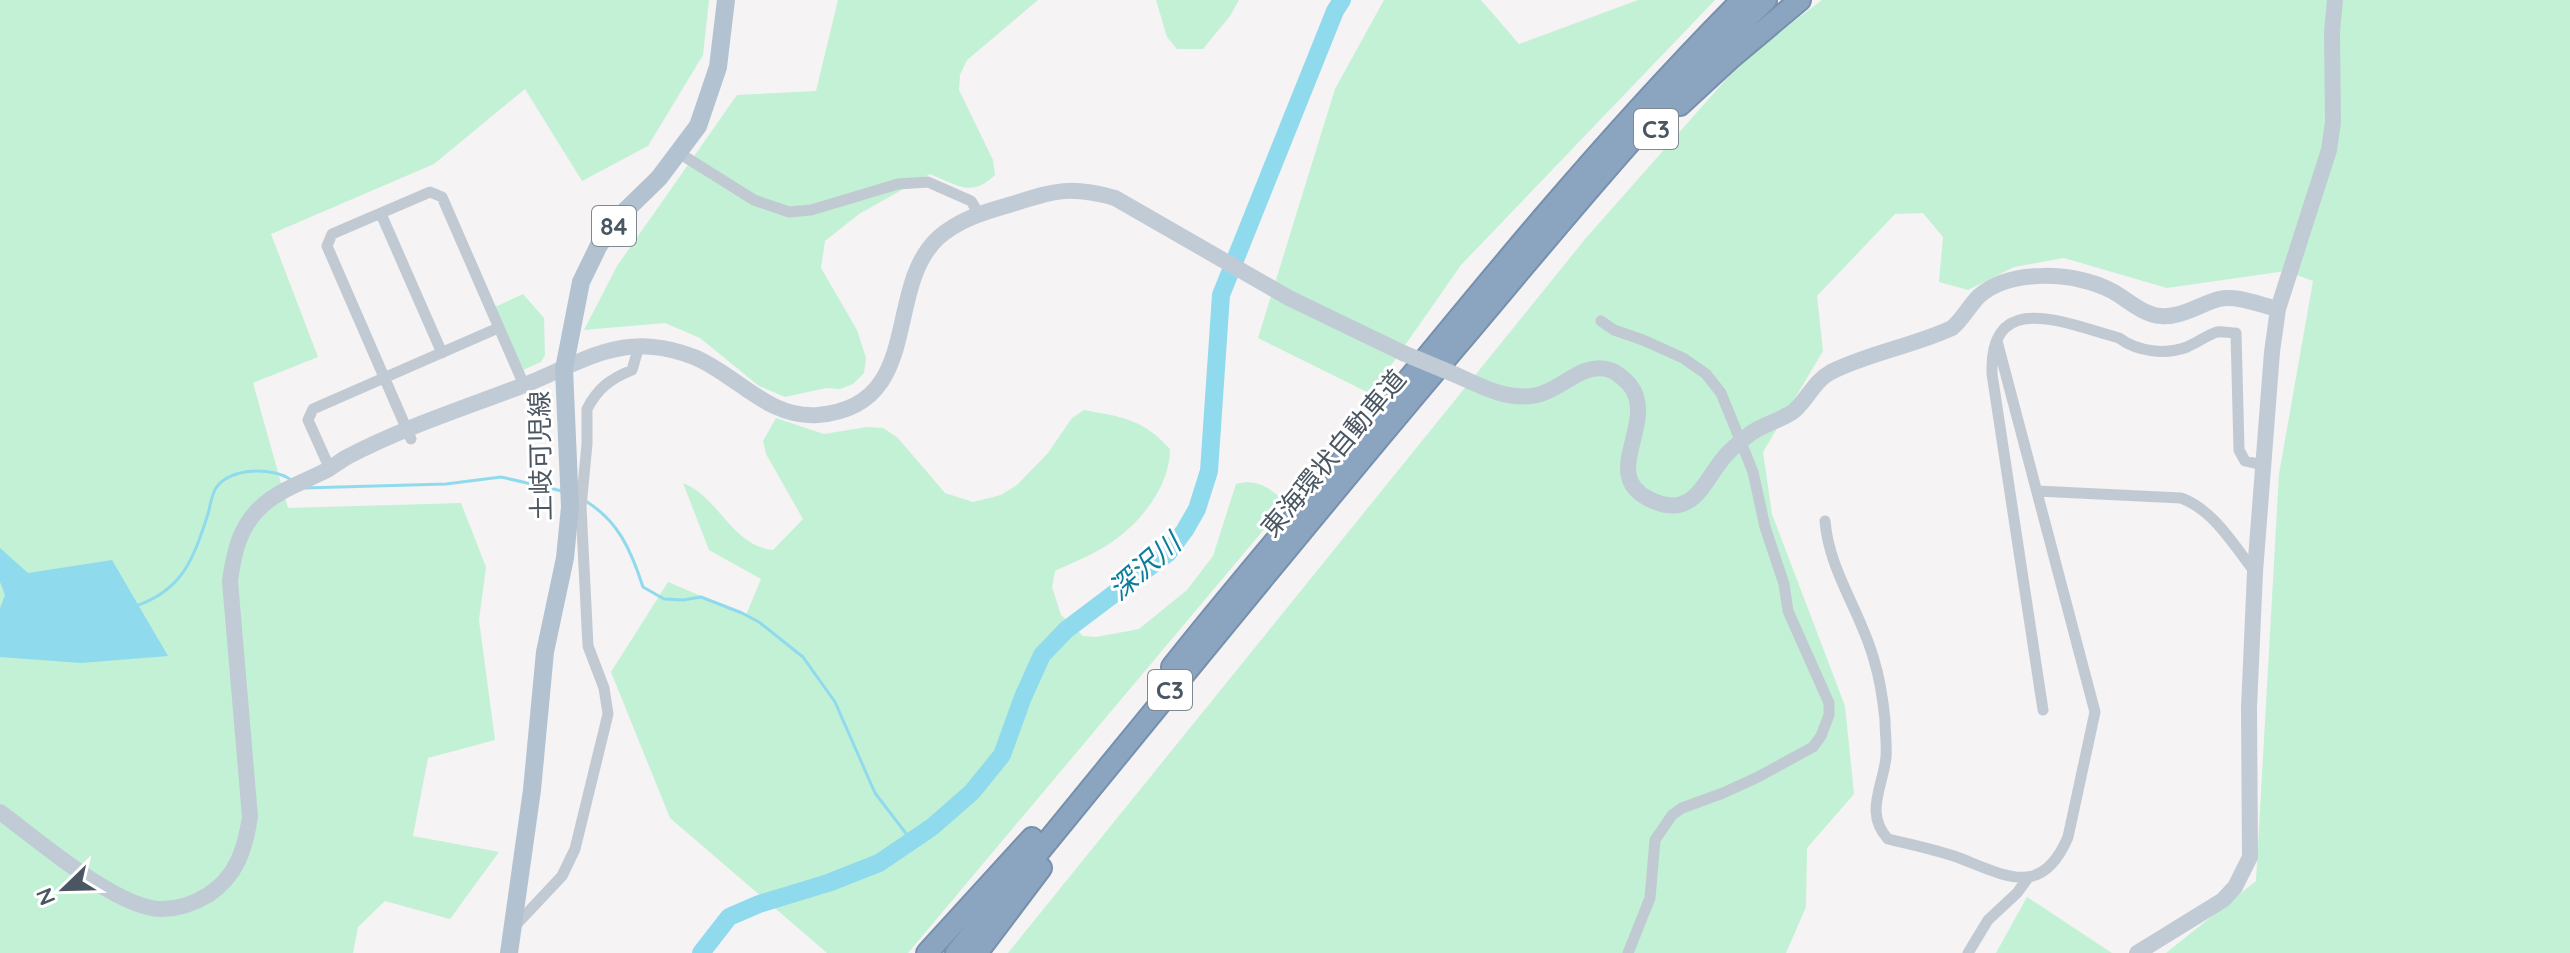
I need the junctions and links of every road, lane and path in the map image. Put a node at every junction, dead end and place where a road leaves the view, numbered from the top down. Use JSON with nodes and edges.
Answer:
{"nodes":[{"id":1,"x":726,"y":0,"type":"edge"},
{"id":2,"x":1734,"y":0,"type":"edge"},
{"id":3,"x":1742,"y":0,"type":"edge"},
{"id":4,"x":1766,"y":0,"type":"edge"},
{"id":5,"x":1800,"y":0,"type":"edge"},
{"id":6,"x":2335,"y":0,"type":"edge"},
{"id":7,"x":1689,"y":54,"type":"junction"},
{"id":8,"x":679,"y":153,"type":"junction"},
{"id":9,"x":381,"y":214,"type":"junction"},
{"id":10,"x":979,"y":214,"type":"junction"},
{"id":11,"x":1522,"y":268,"type":"junction"},
{"id":12,"x":2278,"y":309,"type":"junction"},
{"id":13,"x":1601,"y":321,"type":"dead end"},
{"id":14,"x":498,"y":328,"type":"junction"},
{"id":15,"x":1997,"y":341,"type":"junction"},
{"id":16,"x":633,"y":346,"type":"junction"},
{"id":17,"x":442,"y":353,"type":"junction"},
{"id":18,"x":564,"y":369,"type":"junction"},
{"id":19,"x":386,"y":379,"type":"junction"},
{"id":20,"x":524,"y":385,"type":"junction"},
{"id":21,"x":410,"y":435,"type":"junction"},
{"id":22,"x":1742,"y":441,"type":"junction"},
{"id":23,"x":2263,"y":465,"type":"junction"},
{"id":24,"x":330,"y":469,"type":"junction"},
{"id":25,"x":576,"y":477,"type":"junction"},
{"id":26,"x":2037,"y":491,"type":"junction"},
{"id":27,"x":576,"y":507,"type":"junction"},
{"id":28,"x":1825,"y":521,"type":"dead end"},
{"id":29,"x":2255,"y":572,"type":"junction"},
{"id":30,"x":1172,"y":687,"type":"junction"},
{"id":31,"x":2043,"y":710,"type":"dead end"},
{"id":32,"x":0,"y":812,"type":"edge"},
{"id":33,"x":1040,"y":830,"type":"junction"},
{"id":34,"x":2028,"y":878,"type":"junction"},
{"id":35,"x":514,"y":927,"type":"junction"},
{"id":36,"x":509,"y":953,"type":"edge"},
{"id":37,"x":927,"y":953,"type":"edge"},
{"id":38,"x":946,"y":953,"type":"edge"},
{"id":39,"x":956,"y":953,"type":"edge"},
{"id":40,"x":977,"y":953,"type":"edge"},
{"id":41,"x":1628,"y":953,"type":"edge"},
{"id":42,"x":1968,"y":953,"type":"edge"},
{"id":43,"x":2137,"y":953,"type":"edge"}],
"edges":[{"from":1,"to":8,"type":"main road","name":"土岐可児線","number":"84"},
{"from":2,"to":7,"type":"highway"},
{"from":3,"to":7,"type":"highway","name":"東海環状自動車道","number":"C3"},
{"from":4,"to":11,"type":"highway","name":"東海環状自動車道","number":"C3"},
{"from":5,"to":11,"type":"highway","number":"C3"},
{"from":6,"to":12,"type":"street"},
{"from":7,"to":33,"type":"highway","name":"東海環状自動車道","number":"C3"},
{"from":8,"to":10,"type":"street"},
{"from":8,"to":18,"type":"main road","name":"土岐可児線","number":"84"},
{"from":9,"to":14,"type":"street"},
{"from":9,"to":17,"type":"street"},
{"from":9,"to":19,"type":"street"},
{"from":10,"to":16,"type":"street"},
{"from":10,"to":22,"type":"street","bridge":true},
{"from":11,"to":30,"type":"highway","name":"東海環状自動車道","number":"C3"},
{"from":12,"to":22,"type":"street"},
{"from":12,"to":23,"type":"street"},
{"from":13,"to":22,"type":"street"},
{"from":14,"to":17,"type":"street"},
{"from":14,"to":20,"type":"street"},
{"from":15,"to":23,"type":"street"},
{"from":15,"to":26,"type":"street"},
{"from":15,"to":31,"type":"street"},
{"from":16,"to":18,"type":"street"},
{"from":16,"to":25,"type":"street"},
{"from":17,"to":19,"type":"street"},
{"from":18,"to":20,"type":"street"},
{"from":18,"to":25,"type":"main road","name":"土岐可児線","number":"84"},
{"from":19,"to":21,"type":"street"},
{"from":19,"to":24,"type":"street"},
{"from":20,"to":21,"type":"street"},
{"from":21,"to":24,"type":"street"},
{"from":22,"to":41,"type":"street"},
{"from":23,"to":29,"type":"street"},
{"from":24,"to":32,"type":"street"},
{"from":25,"to":27,"type":"main road","name":"土岐可児線","number":"84"},
{"from":26,"to":29,"type":"street"},
{"from":26,"to":34,"type":"street"},
{"from":27,"to":35,"type":"main road","name":"土岐可児線","number":"84"},
{"from":27,"to":35,"type":"street"},
{"from":28,"to":34,"type":"street"},
{"from":29,"to":43,"type":"street"},
{"from":30,"to":39,"type":"highway","name":"東海環状自動車道","number":"C3"},
{"from":30,"to":40,"type":"highway"},
{"from":33,"to":37,"type":"highway"},
{"from":33,"to":38,"type":"highway","name":"東海環状自動車道","number":"C3"},
{"from":34,"to":42,"type":"street"},
{"from":35,"to":36,"type":"main road","name":"土岐可児線","number":"84"}]}
